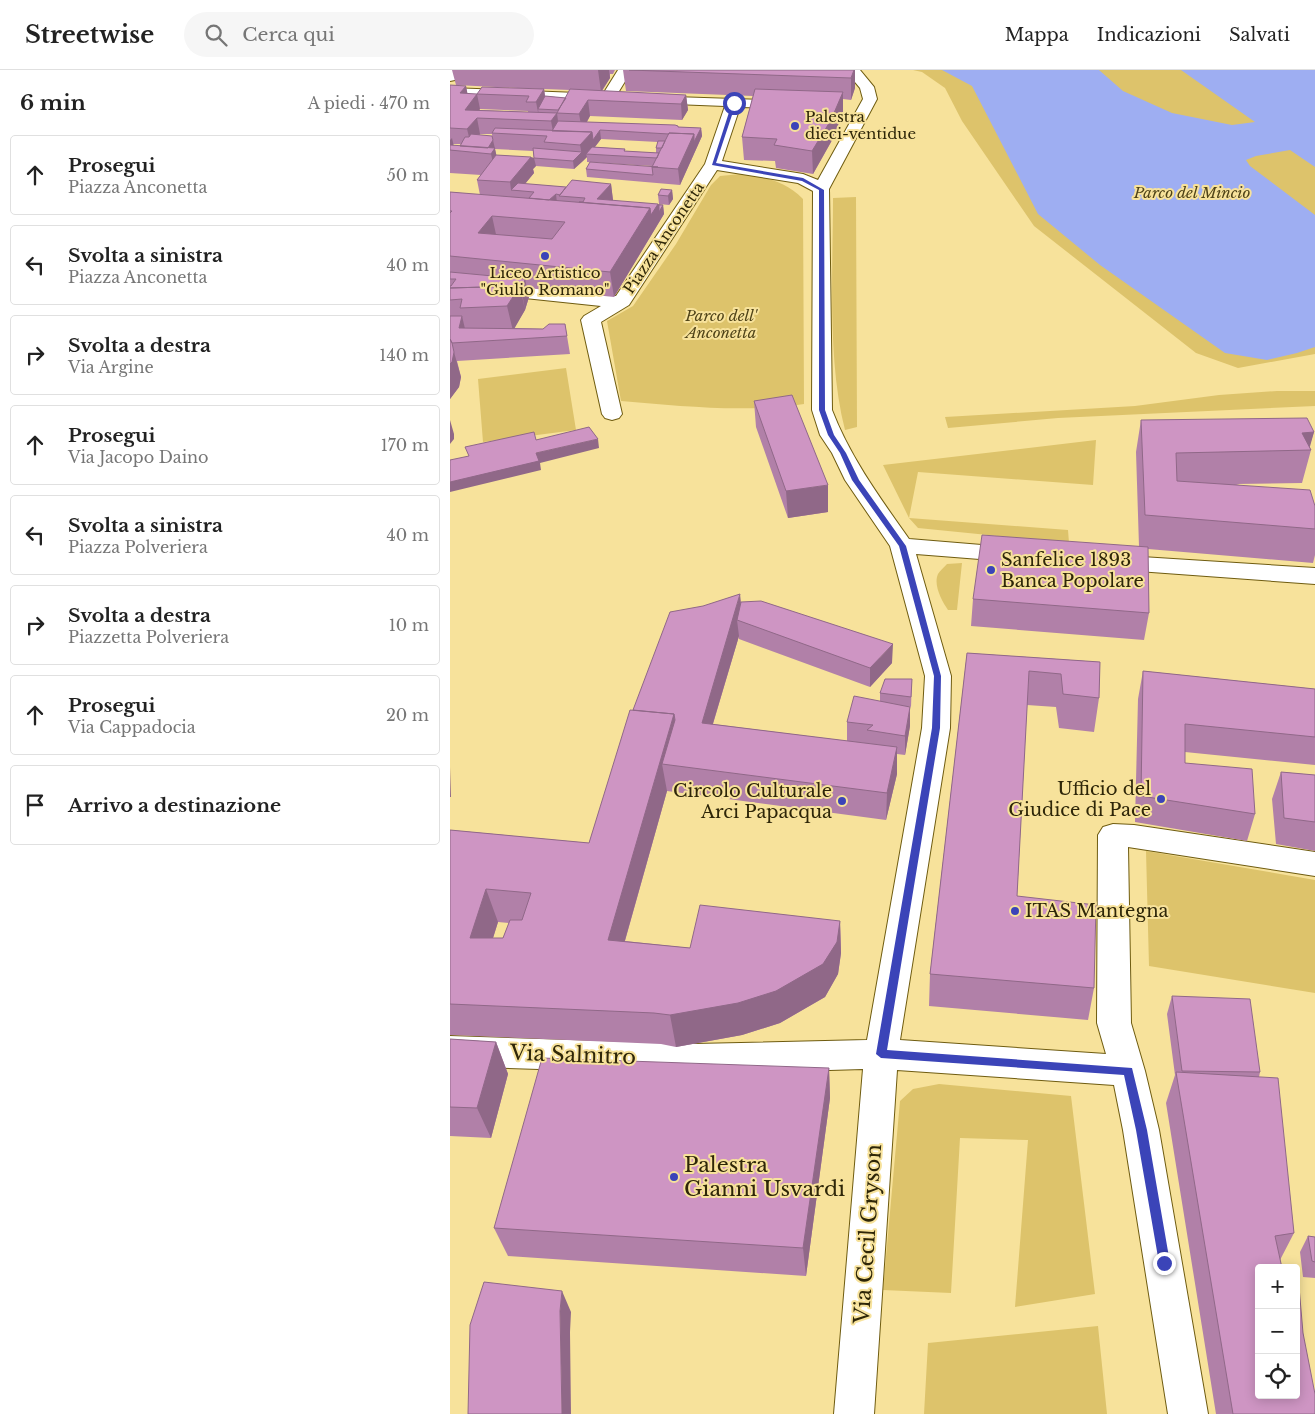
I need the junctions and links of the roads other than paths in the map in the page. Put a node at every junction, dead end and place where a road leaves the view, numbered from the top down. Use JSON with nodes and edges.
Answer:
{"nodes":[{"id":1,"x":456,"y":70,"type":"edge"},
{"id":2,"x":625,"y":70,"type":"edge"},
{"id":3,"x":852,"y":70,"type":"edge"},
{"id":4,"x":450,"y":77,"type":"edge"},
{"id":5,"x":450,"y":92,"type":"edge"},
{"id":6,"x":608,"y":98,"type":"junction"},
{"id":7,"x":734,"y":103,"type":"junction"},
{"id":8,"x":800,"y":104,"type":"edge"},
{"id":9,"x":847,"y":106,"type":"dead end"},
{"id":10,"x":866,"y":106,"type":"junction"},
{"id":11,"x":713,"y":164,"type":"junction"},
{"id":12,"x":822,"y":190,"type":"junction"},
{"id":13,"x":450,"y":284,"type":"edge"},
{"id":14,"x":618,"y":302,"type":"junction"},
{"id":15,"x":612,"y":414,"type":"dead end"},
{"id":16,"x":902,"y":546,"type":"junction"},
{"id":17,"x":1038,"y":556,"type":"edge"},
{"id":18,"x":1092,"y":560,"type":"edge"},
{"id":19,"x":1315,"y":576,"type":"edge"},
{"id":20,"x":1315,"y":864,"type":"edge"},
{"id":21,"x":450,"y":1051,"type":"edge"},
{"id":22,"x":881,"y":1054,"type":"junction"},
{"id":23,"x":1128,"y":1071,"type":"junction"},
{"id":24,"x":854,"y":1414,"type":"edge"},
{"id":25,"x":1188,"y":1414,"type":"edge"}],
"edges":[{"from":1,"to":4,"type":"street"},
{"from":2,"to":6,"type":"street"},
{"from":3,"to":10,"type":"street"},
{"from":5,"to":6,"type":"street"},
{"from":6,"to":7,"type":"street"},
{"from":7,"to":8,"type":"street"},
{"from":7,"to":11,"type":"street","name":"Piazza Anconetta"},
{"from":9,"to":10,"type":"street"},
{"from":10,"to":12,"type":"street"},
{"from":11,"to":12,"type":"street","name":"Piazza Anconetta"},
{"from":11,"to":14,"type":"street","name":"Piazza Anconetta"},
{"from":12,"to":16,"type":"street","name":"Via Cecil Gryson"},
{"from":13,"to":14,"type":"street"},
{"from":14,"to":15,"type":"street","name":"Piazza Anconetta"},
{"from":16,"to":17,"type":"street"},
{"from":16,"to":22,"type":"street","name":"Via Cecil Gryson"},
{"from":18,"to":19,"type":"street"},
{"from":20,"to":23,"type":"street"},
{"from":21,"to":22,"type":"street","name":"Via Salnitro"},
{"from":22,"to":23,"type":"street","name":"Via Salnitro"},
{"from":22,"to":24,"type":"street","name":"Via Cecil Gryson"},
{"from":23,"to":25,"type":"street"}]}
